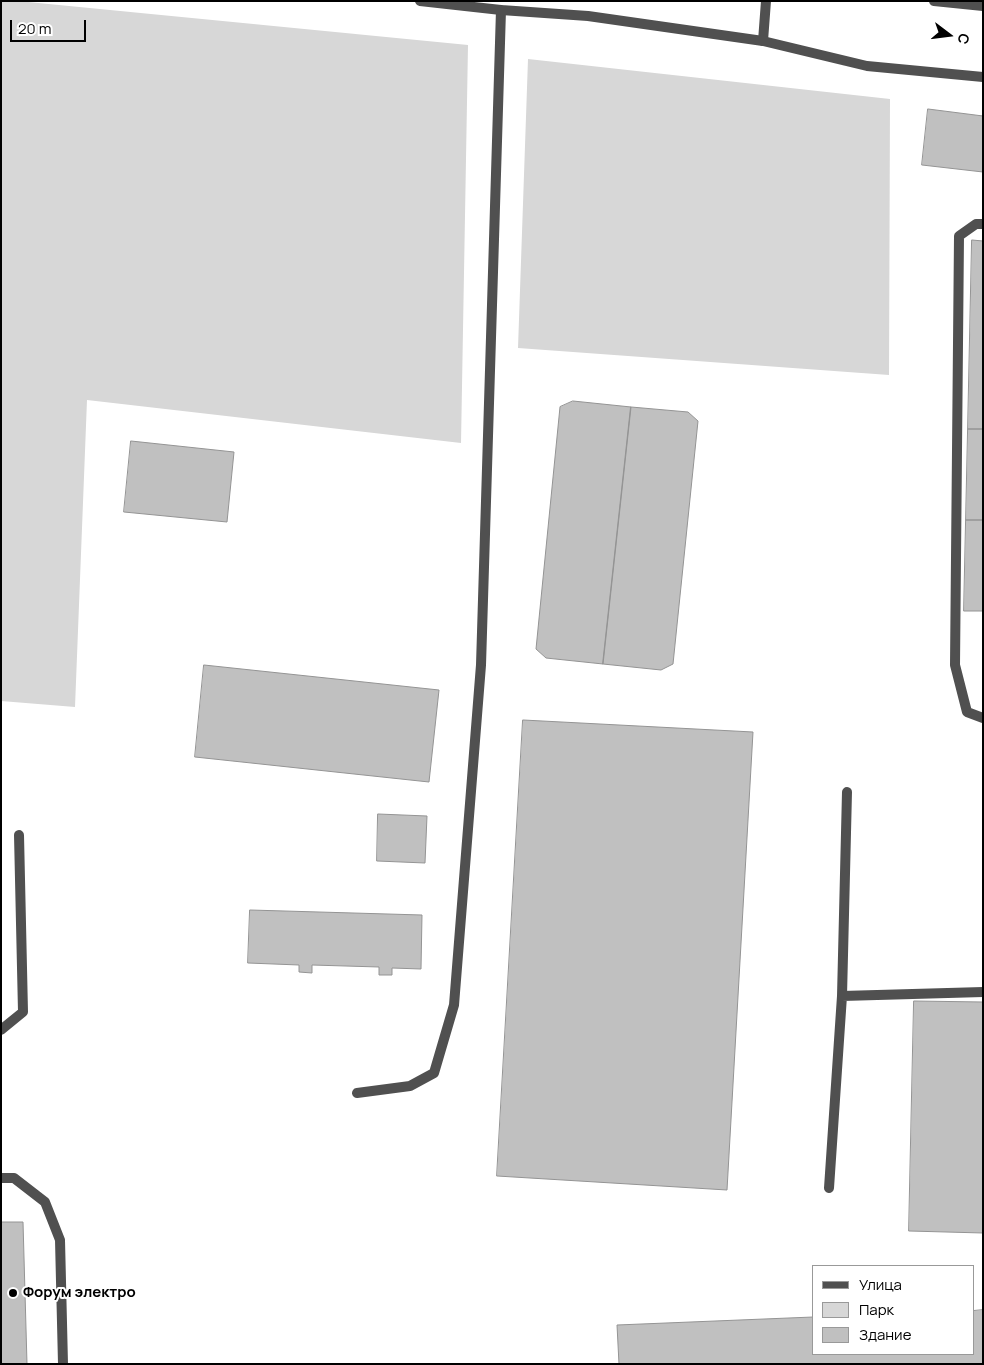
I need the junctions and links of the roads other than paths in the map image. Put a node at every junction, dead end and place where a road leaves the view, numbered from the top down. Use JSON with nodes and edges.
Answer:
{"nodes":[{"id":1,"x":420,"y":1,"type":"edge"},
{"id":2,"x":766,"y":1,"type":"edge"},
{"id":3,"x":934,"y":1,"type":"edge"},
{"id":4,"x":983,"y":6,"type":"edge"},
{"id":5,"x":500,"y":10,"type":"junction"},
{"id":6,"x":764,"y":41,"type":"junction"},
{"id":7,"x":983,"y":76,"type":"edge"},
{"id":8,"x":983,"y":224,"type":"edge"},
{"id":9,"x":983,"y":718,"type":"edge"},
{"id":10,"x":847,"y":792,"type":"dead end"},
{"id":11,"x":18,"y":835,"type":"dead end"},
{"id":12,"x":983,"y":992,"type":"edge"},
{"id":13,"x":842,"y":996,"type":"junction"},
{"id":14,"x":1,"y":1030,"type":"edge"},
{"id":15,"x":357,"y":1093,"type":"dead end"},
{"id":16,"x":1,"y":1178,"type":"edge"},
{"id":17,"x":829,"y":1188,"type":"dead end"},
{"id":18,"x":62,"y":1364,"type":"edge"}],
"edges":[{"from":1,"to":5,"type":"street"},
{"from":2,"to":6,"type":"street"},
{"from":3,"to":4,"type":"street"},
{"from":5,"to":6,"type":"street"},
{"from":5,"to":15,"type":"street"},
{"from":6,"to":7,"type":"street"},
{"from":8,"to":9,"type":"street"},
{"from":10,"to":13,"type":"street"},
{"from":11,"to":14,"type":"street"},
{"from":12,"to":13,"type":"street"},
{"from":13,"to":17,"type":"street"},
{"from":16,"to":18,"type":"street"}]}
